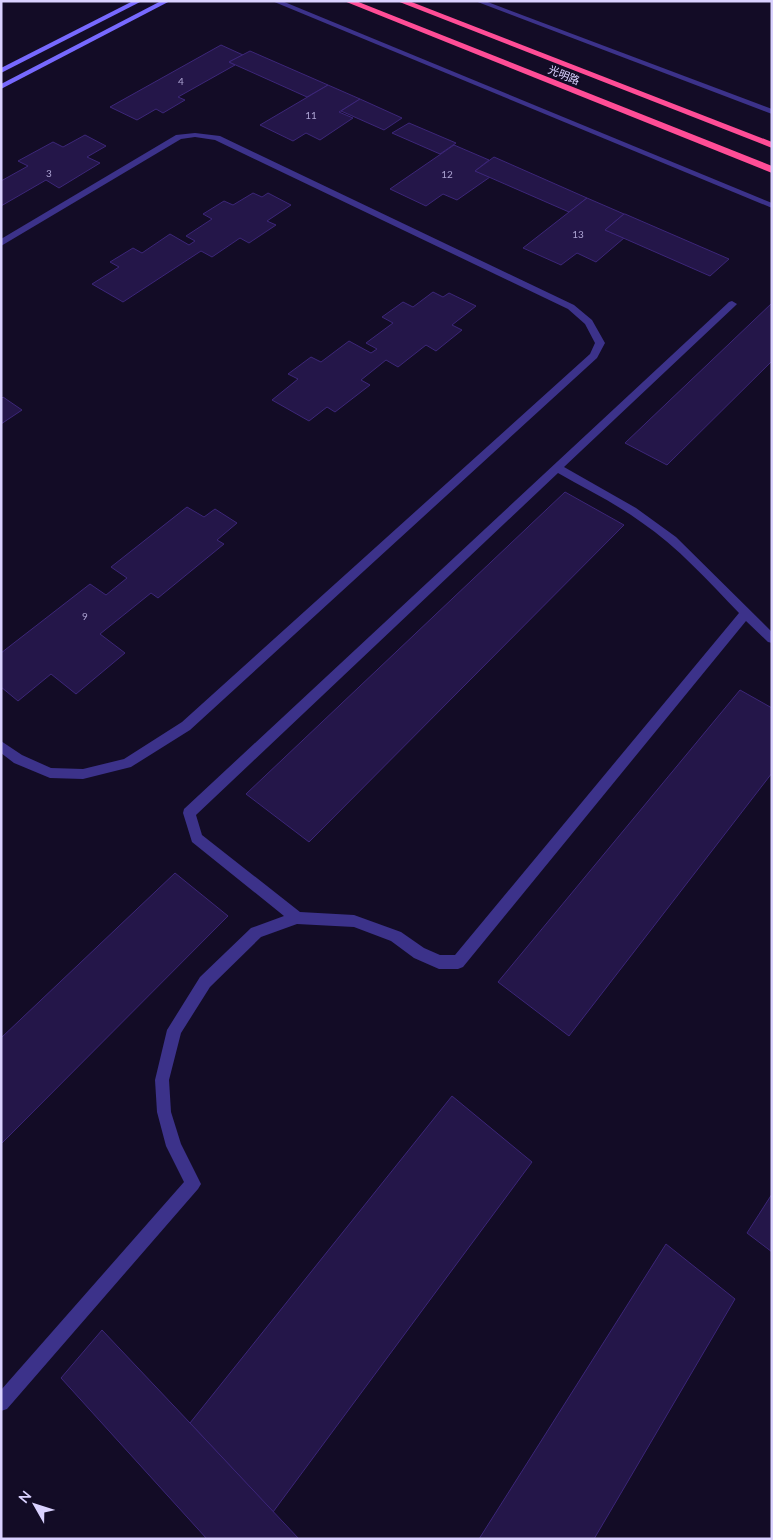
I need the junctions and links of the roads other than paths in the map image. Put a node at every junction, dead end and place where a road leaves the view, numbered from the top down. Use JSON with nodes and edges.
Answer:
{"nodes":[{"id":1,"x":138,"y":1,"type":"edge"},
{"id":2,"x":167,"y":1,"type":"edge"},
{"id":3,"x":275,"y":1,"type":"edge"},
{"id":4,"x":348,"y":1,"type":"edge"},
{"id":5,"x":401,"y":1,"type":"edge"},
{"id":6,"x":478,"y":1,"type":"edge"},
{"id":7,"x":1,"y":71,"type":"edge"},
{"id":8,"x":1,"y":87,"type":"edge"},
{"id":9,"x":772,"y":112,"type":"edge"},
{"id":10,"x":772,"y":145,"type":"edge"},
{"id":11,"x":772,"y":170,"type":"edge"},
{"id":12,"x":772,"y":206,"type":"edge"},
{"id":13,"x":1,"y":243,"type":"edge"},
{"id":14,"x":732,"y":304,"type":"dead end"},
{"id":15,"x":557,"y":468,"type":"junction"},
{"id":16,"x":745,"y":614,"type":"junction"},
{"id":17,"x":772,"y":639,"type":"edge"},
{"id":18,"x":1,"y":746,"type":"edge"},
{"id":19,"x":296,"y":918,"type":"junction"},
{"id":20,"x":1,"y":1403,"type":"edge"}],
"edges":[{"from":1,"to":7,"type":"street"},
{"from":2,"to":8,"type":"street"},
{"from":3,"to":12,"type":"street"},
{"from":4,"to":11,"type":"highway","name":"光明路"},
{"from":5,"to":10,"type":"highway","name":"光明路"},
{"from":6,"to":9,"type":"street"},
{"from":13,"to":18,"type":"street"},
{"from":14,"to":15,"type":"street"},
{"from":15,"to":16,"type":"street"},
{"from":15,"to":19,"type":"street"},
{"from":16,"to":17,"type":"street"},
{"from":16,"to":19,"type":"street"},
{"from":19,"to":20,"type":"street"}]}
